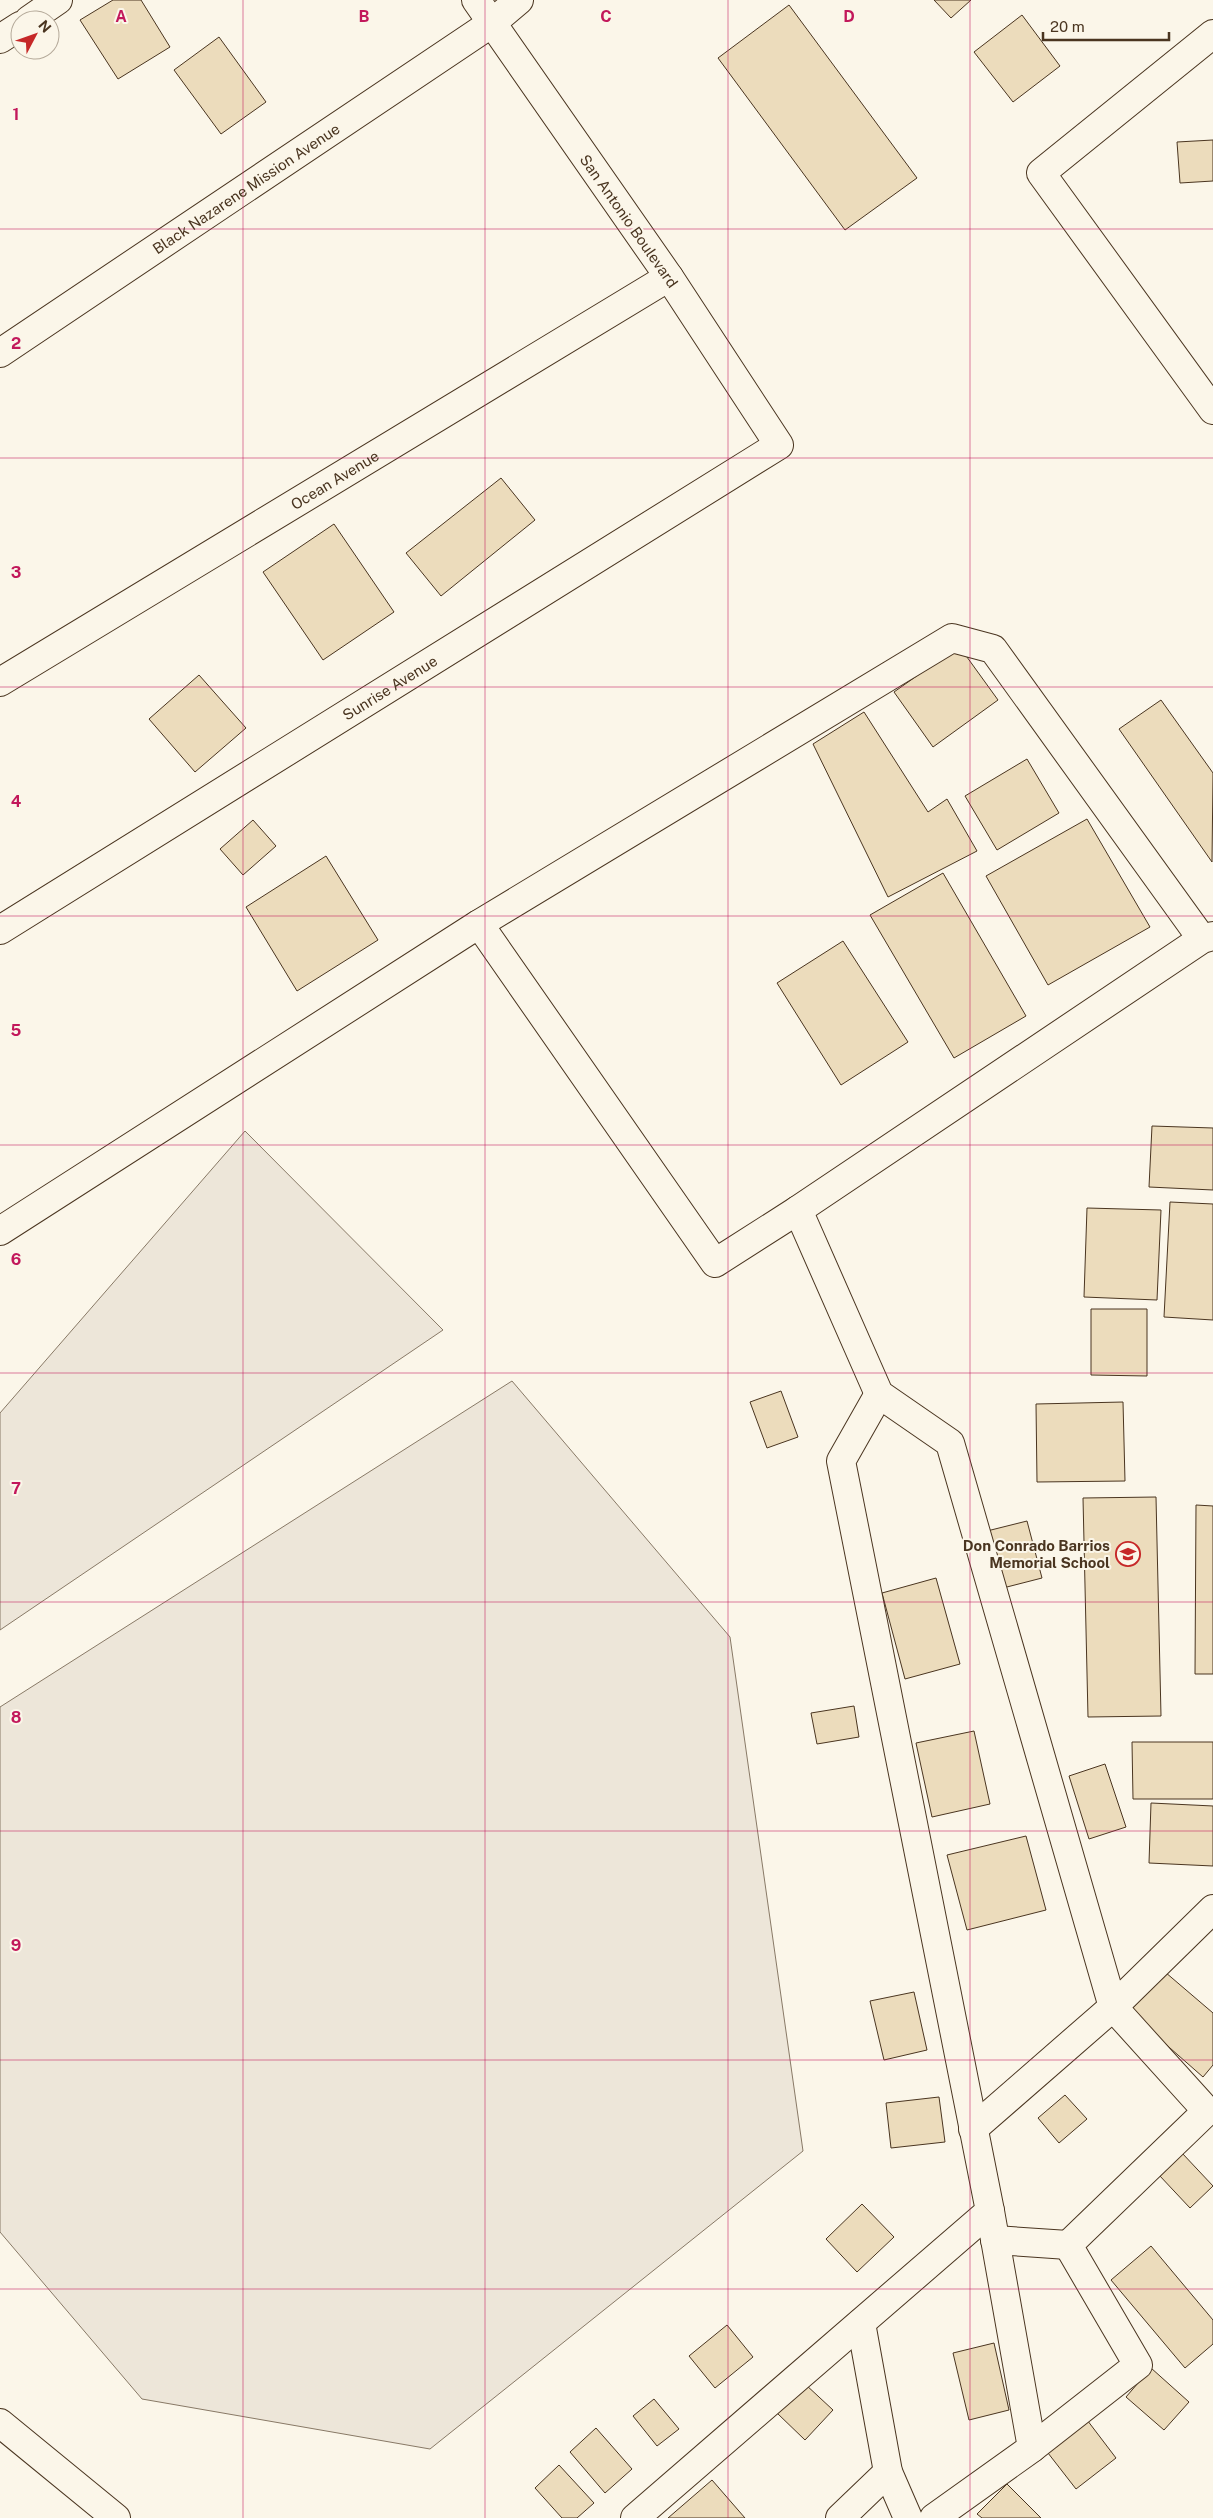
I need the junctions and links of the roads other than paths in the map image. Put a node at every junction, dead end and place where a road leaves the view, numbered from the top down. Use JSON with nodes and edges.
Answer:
{"nodes":[{"id":1,"x":58,"y":0,"type":"edge"},
{"id":2,"x":476,"y":0,"type":"edge"},
{"id":3,"x":519,"y":0,"type":"edge"},
{"id":4,"x":44,"y":10,"type":"edge"},
{"id":5,"x":492,"y":23,"type":"junction"},
{"id":6,"x":1213,"y":34,"type":"edge"},
{"id":7,"x":668,"y":277,"type":"junction"},
{"id":8,"x":0,"y":353,"type":"edge"},
{"id":9,"x":1213,"y":410,"type":"edge"},
{"id":10,"x":779,"y":445,"type":"joint"},
{"id":11,"x":0,"y":682,"type":"edge"},
{"id":12,"x":480,"y":924,"type":"junction"},
{"id":13,"x":0,"y":930,"type":"edge"},
{"id":14,"x":1208,"y":937,"type":"edge"},
{"id":15,"x":798,"y":1210,"type":"junction"},
{"id":16,"x":0,"y":1231,"type":"edge"},
{"id":17,"x":880,"y":1394,"type":"junction"},
{"id":18,"x":1213,"y":1909,"type":"edge"},
{"id":19,"x":1112,"y":2007,"type":"junction"},
{"id":20,"x":973,"y":2129,"type":"junction"},
{"id":21,"x":990,"y":2211,"type":"junction"},
{"id":22,"x":995,"y":2240,"type":"junction"},
{"id":23,"x":1068,"y":2245,"type":"junction"},
{"id":24,"x":861,"y":2323,"type":"junction"},
{"id":25,"x":0,"y":2423,"type":"edge"},
{"id":26,"x":1032,"y":2448,"type":"junction"},
{"id":27,"x":888,"y":2472,"type":"junction"},
{"id":28,"x":116,"y":2518,"type":"edge"},
{"id":29,"x":635,"y":2518,"type":"edge"},
{"id":30,"x":840,"y":2518,"type":"edge"},
{"id":31,"x":908,"y":2518,"type":"edge"},
{"id":32,"x":934,"y":2518,"type":"edge"}],
"edges":[{"from":1,"to":4,"type":"street"},
{"from":2,"to":5,"type":"street","name":"San Antonio Boulevard"},
{"from":3,"to":5,"type":"street","name":"Black Nazarene Mission Avenue"},
{"from":5,"to":7,"type":"street","name":"San Antonio Boulevard"},
{"from":5,"to":8,"type":"street","name":"Black Nazarene Mission Avenue"},
{"from":6,"to":9,"type":"street"},
{"from":7,"to":10,"type":"street","name":"San Antonio Boulevard"},
{"from":7,"to":11,"type":"street","name":"Ocean Avenue"},
{"from":10,"to":13,"type":"street","name":"Sunrise Avenue"},
{"from":12,"to":14,"type":"street"},
{"from":12,"to":15,"type":"street"},
{"from":12,"to":16,"type":"street"},
{"from":14,"to":15,"type":"street"},
{"from":15,"to":17,"type":"street"},
{"from":17,"to":19,"type":"street"},
{"from":17,"to":20,"type":"street"},
{"from":18,"to":19,"type":"street"},
{"from":19,"to":20,"type":"street"},
{"from":19,"to":23,"type":"street"},
{"from":20,"to":21,"type":"street"},
{"from":21,"to":22,"type":"street"},
{"from":21,"to":24,"type":"street"},
{"from":22,"to":23,"type":"street"},
{"from":22,"to":26,"type":"street"},
{"from":23,"to":26,"type":"street"},
{"from":24,"to":27,"type":"street"},
{"from":24,"to":29,"type":"street"},
{"from":25,"to":28,"type":"street"},
{"from":26,"to":32,"type":"street"},
{"from":27,"to":30,"type":"street"},
{"from":27,"to":31,"type":"street"}]}
